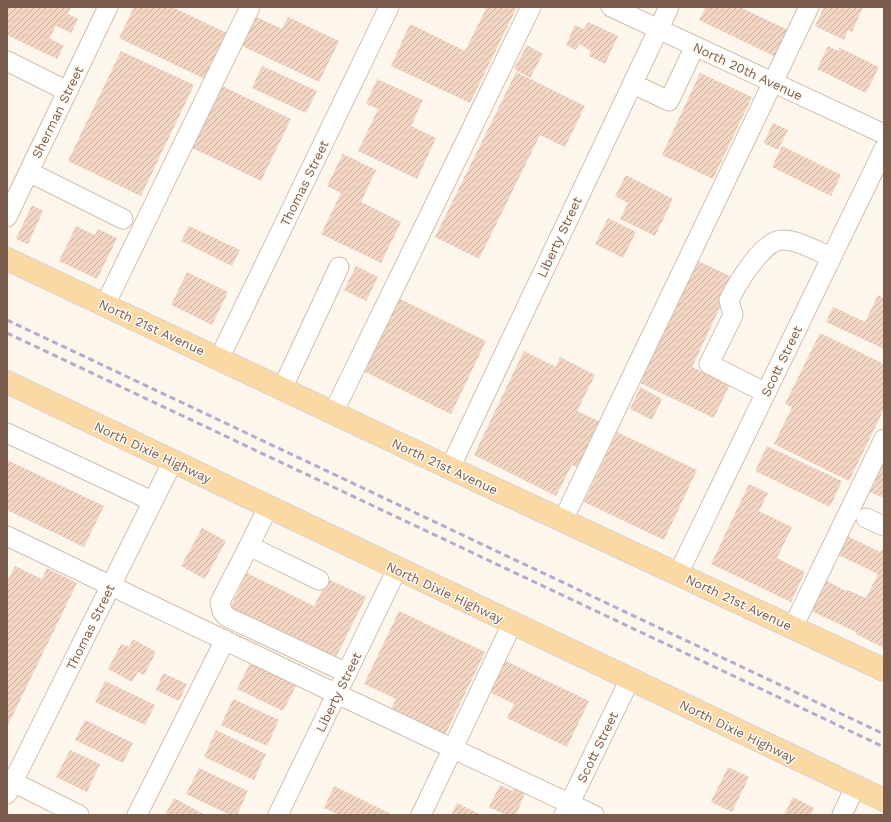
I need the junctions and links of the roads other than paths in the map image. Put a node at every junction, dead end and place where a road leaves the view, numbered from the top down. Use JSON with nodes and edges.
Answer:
{"nodes":[{"id":1,"x":108,"y":7,"type":"edge"},
{"id":2,"x":250,"y":7,"type":"edge"},
{"id":3,"x":389,"y":7,"type":"edge"},
{"id":4,"x":531,"y":7,"type":"edge"},
{"id":5,"x":612,"y":7,"type":"edge"},
{"id":6,"x":669,"y":7,"type":"edge"},
{"id":7,"x":809,"y":7,"type":"edge"},
{"id":8,"x":658,"y":30,"type":"junction"},
{"id":9,"x":695,"y":46,"type":"junction"},
{"id":10,"x":7,"y":61,"type":"edge"},
{"id":11,"x":773,"y":82,"type":"junction"},
{"id":12,"x":633,"y":84,"type":"junction"},
{"id":13,"x":67,"y":91,"type":"junction"},
{"id":14,"x":884,"y":134,"type":"edge"},
{"id":15,"x":884,"y":149,"type":"edge"},
{"id":16,"x":29,"y":172,"type":"junction"},
{"id":17,"x":7,"y":217,"type":"edge"},
{"id":18,"x":123,"y":218,"type":"dead end"},
{"id":19,"x":831,"y":257,"type":"junction"},
{"id":20,"x":7,"y":259,"type":"edge"},
{"id":21,"x":339,"y":267,"type":"dead end"},
{"id":22,"x":105,"y":305,"type":"junction"},
{"id":23,"x":219,"y":359,"type":"junction"},
{"id":24,"x":7,"y":382,"type":"edge"},
{"id":25,"x":282,"y":389,"type":"junction"},
{"id":26,"x":766,"y":392,"type":"junction"},
{"id":27,"x":333,"y":413,"type":"junction"},
{"id":28,"x":7,"y":433,"type":"edge"},
{"id":29,"x":884,"y":439,"type":"edge"},
{"id":30,"x":173,"y":461,"type":"junction"},
{"id":31,"x":450,"y":468,"type":"junction"},
{"id":32,"x":152,"y":501,"type":"junction"},
{"id":33,"x":268,"y":507,"type":"junction"},
{"id":34,"x":866,"y":518,"type":"dead end"},
{"id":35,"x":563,"y":520,"type":"junction"},
{"id":36,"x":884,"y":526,"type":"edge"},
{"id":37,"x":7,"y":536,"type":"edge"},
{"id":38,"x":249,"y":546,"type":"junction"},
{"id":39,"x":397,"y":569,"type":"junction"},
{"id":40,"x":678,"y":574,"type":"junction"},
{"id":41,"x":319,"y":580,"type":"dead end"},
{"id":42,"x":111,"y":585,"type":"junction"},
{"id":43,"x":512,"y":624,"type":"junction"},
{"id":44,"x":792,"y":627,"type":"junction"},
{"id":45,"x":225,"y":640,"type":"junction"},
{"id":46,"x":884,"y":670,"type":"edge"},
{"id":47,"x":347,"y":672,"type":"junction"},
{"id":48,"x":630,"y":679,"type":"junction"},
{"id":49,"x":337,"y":694,"type":"junction"},
{"id":50,"x":454,"y":749,"type":"junction"},
{"id":51,"x":9,"y":785,"type":"edge"},
{"id":52,"x":855,"y":787,"type":"junction"},
{"id":53,"x":884,"y":800,"type":"edge"},
{"id":54,"x":567,"y":809,"type":"edge"},
{"id":55,"x":79,"y":815,"type":"edge"},
{"id":56,"x":137,"y":815,"type":"edge"},
{"id":57,"x":278,"y":815,"type":"edge"},
{"id":58,"x":422,"y":815,"type":"edge"},
{"id":59,"x":594,"y":815,"type":"edge"},
{"id":60,"x":842,"y":815,"type":"edge"}],
"edges":[{"from":1,"to":13,"type":"street","name":"Sherman Street"},
{"from":2,"to":22,"type":"street"},
{"from":3,"to":23,"type":"street","name":"Thomas Street"},
{"from":4,"to":27,"type":"street"},
{"from":5,"to":8,"type":"street","name":"North 20th Avenue"},
{"from":6,"to":8,"type":"street","name":"Liberty Street"},
{"from":7,"to":11,"type":"street"},
{"from":8,"to":9,"type":"street","name":"North 20th Avenue"},
{"from":8,"to":12,"type":"street","name":"Liberty Street"},
{"from":9,"to":11,"type":"street","name":"North 20th Avenue"},
{"from":9,"to":12,"type":"street"},
{"from":10,"to":13,"type":"street"},
{"from":11,"to":14,"type":"street","name":"North 20th Avenue"},
{"from":11,"to":35,"type":"street"},
{"from":12,"to":31,"type":"street","name":"Liberty Street"},
{"from":13,"to":16,"type":"street","name":"Sherman Street"},
{"from":15,"to":19,"type":"street","name":"Scott Street"},
{"from":16,"to":17,"type":"street","name":"Sherman Street"},
{"from":16,"to":18,"type":"street"},
{"from":19,"to":26,"type":"street","name":"Scott Street"},
{"from":19,"to":26,"type":"street"},
{"from":20,"to":22,"type":"main road","name":"North 21st Avenue"},
{"from":21,"to":25,"type":"street"},
{"from":22,"to":23,"type":"main road","name":"North 21st Avenue"},
{"from":23,"to":25,"type":"main road","name":"North 21st Avenue"},
{"from":24,"to":30,"type":"main road","name":"North Dixie Highway"},
{"from":25,"to":27,"type":"main road","name":"North 21st Avenue"},
{"from":26,"to":40,"type":"street","name":"Scott Street"},
{"from":27,"to":31,"type":"main road","name":"North 21st Avenue"},
{"from":28,"to":32,"type":"street"},
{"from":29,"to":44,"type":"street"},
{"from":30,"to":32,"type":"street","name":"Thomas Street"},
{"from":30,"to":33,"type":"main road","name":"North Dixie Highway"},
{"from":31,"to":35,"type":"main road","name":"North 21st Avenue"},
{"from":32,"to":42,"type":"street","name":"Thomas Street"},
{"from":33,"to":38,"type":"street"},
{"from":33,"to":39,"type":"main road","name":"North Dixie Highway"},
{"from":34,"to":36,"type":"street"},
{"from":35,"to":40,"type":"main road","name":"North 21st Avenue"},
{"from":37,"to":42,"type":"street"},
{"from":38,"to":41,"type":"street"},
{"from":38,"to":47,"type":"street"},
{"from":39,"to":43,"type":"main road","name":"North Dixie Highway"},
{"from":39,"to":47,"type":"street","name":"Liberty Street"},
{"from":40,"to":44,"type":"main road","name":"North 21st Avenue"},
{"from":42,"to":45,"type":"street"},
{"from":42,"to":51,"type":"street","name":"Thomas Street"},
{"from":43,"to":48,"type":"main road","name":"North Dixie Highway"},
{"from":43,"to":50,"type":"street"},
{"from":44,"to":46,"type":"main road","name":"North 21st Avenue"},
{"from":45,"to":49,"type":"street"},
{"from":45,"to":56,"type":"street"},
{"from":47,"to":49,"type":"street","name":"Liberty Street"},
{"from":48,"to":52,"type":"main road","name":"North Dixie Highway"},
{"from":48,"to":54,"type":"street","name":"Scott Street"},
{"from":49,"to":50,"type":"street"},
{"from":49,"to":57,"type":"street","name":"Liberty Street"},
{"from":50,"to":54,"type":"street"},
{"from":50,"to":58,"type":"street"},
{"from":51,"to":55,"type":"street"},
{"from":52,"to":53,"type":"main road","name":"North Dixie Highway"},
{"from":52,"to":60,"type":"street"},
{"from":54,"to":59,"type":"street"}]}
